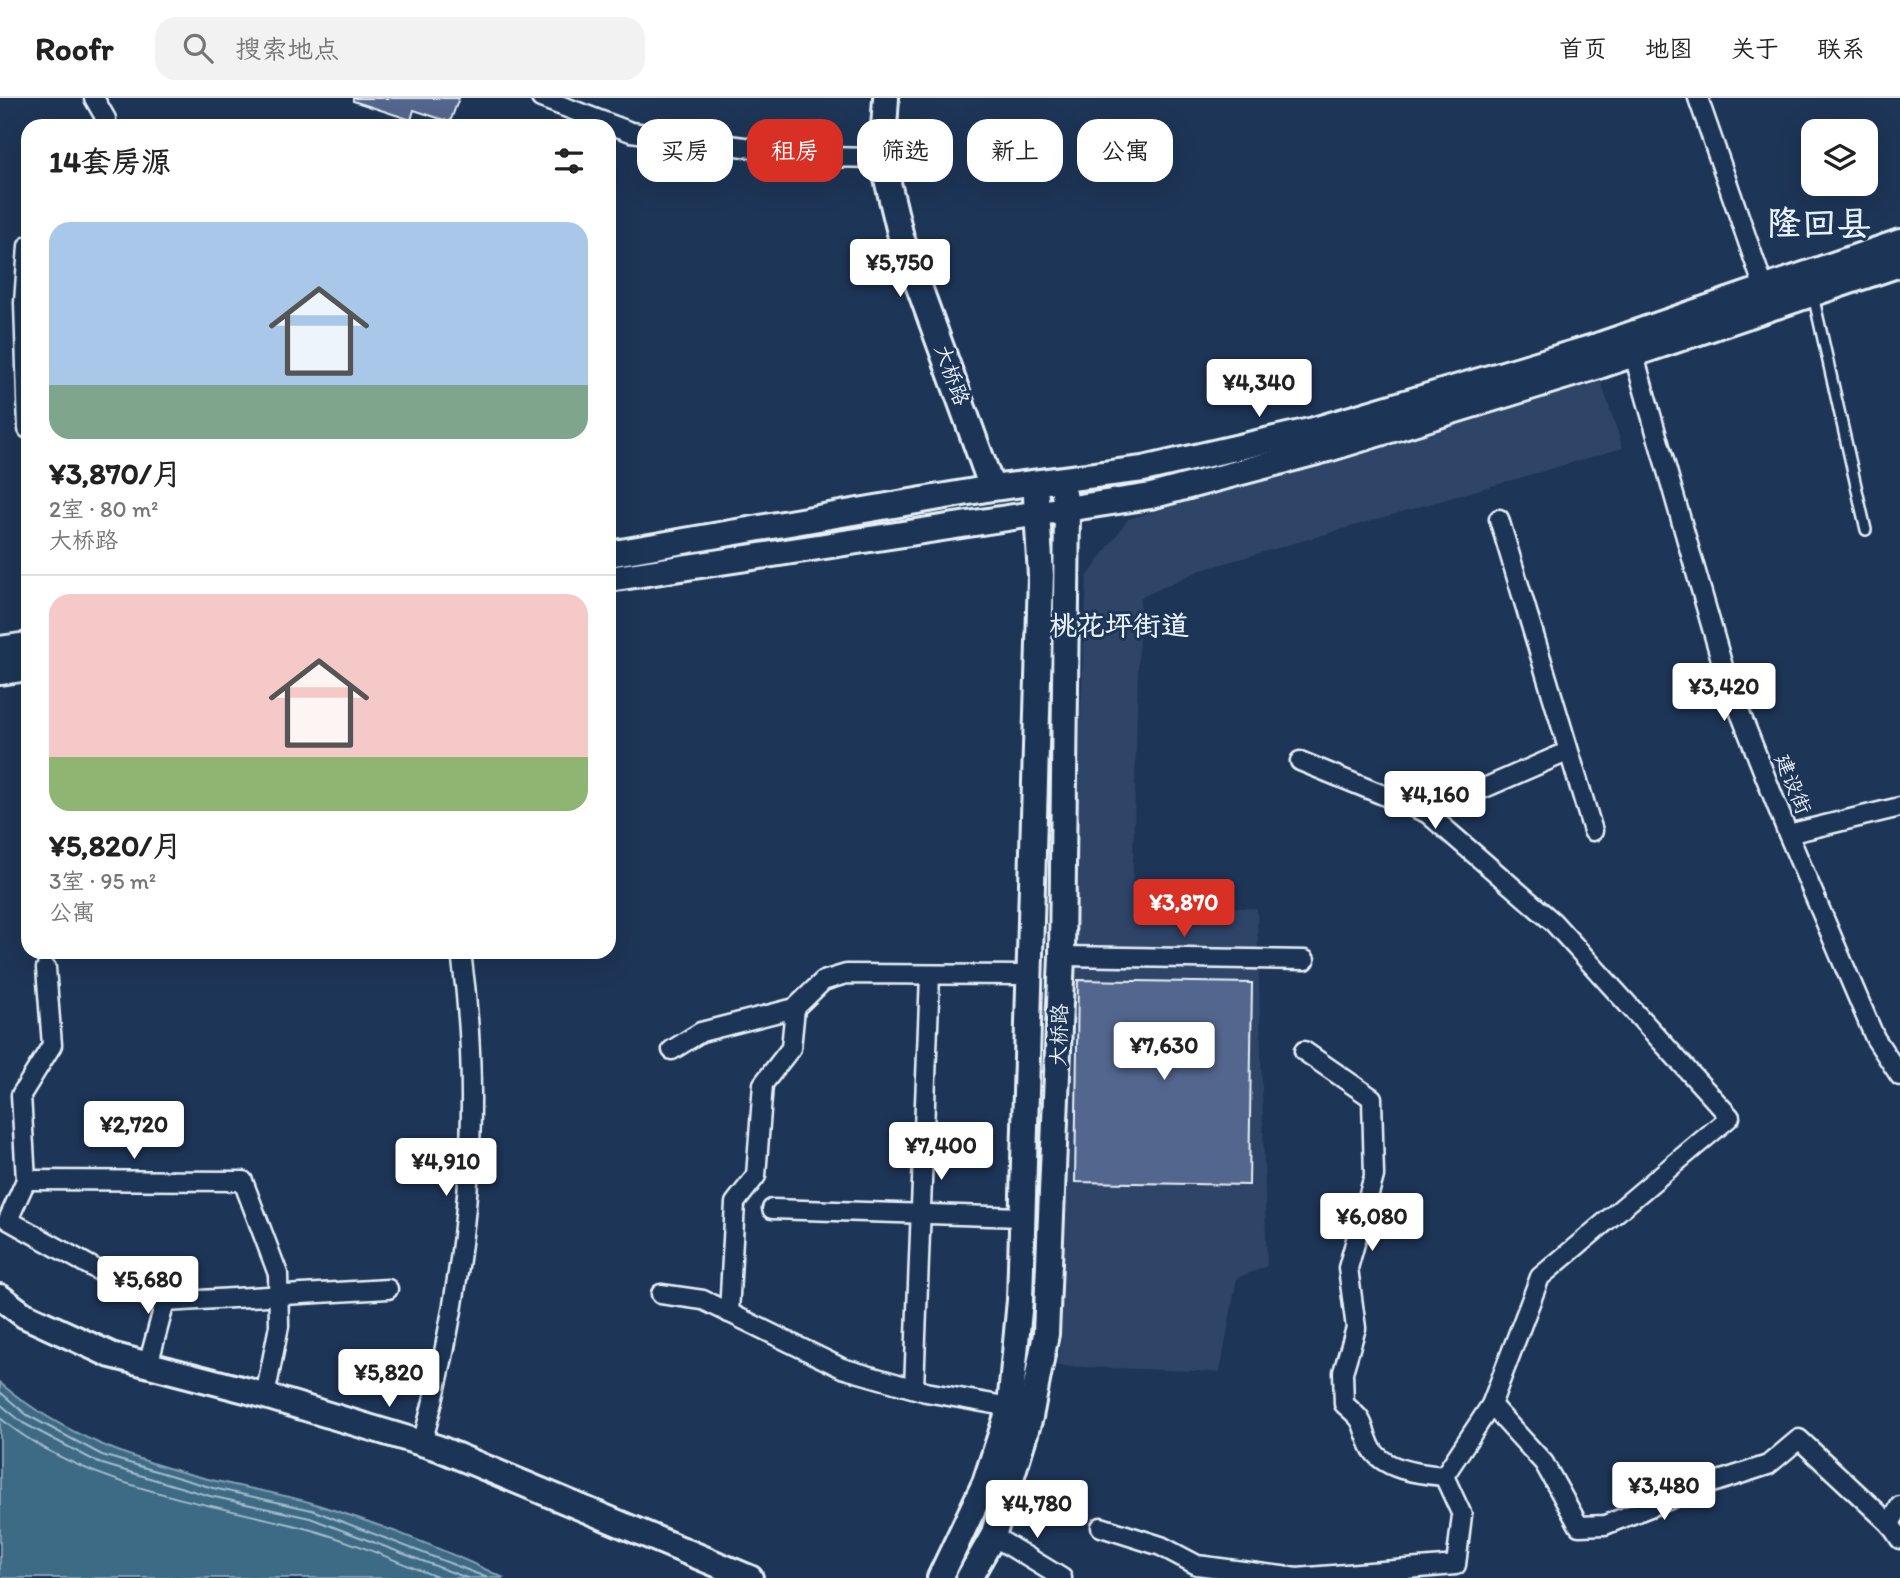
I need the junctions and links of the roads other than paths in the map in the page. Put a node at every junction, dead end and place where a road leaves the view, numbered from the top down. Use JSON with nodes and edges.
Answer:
{"nodes":[{"id":1,"x":94,"y":98,"type":"edge"},
{"id":2,"x":541,"y":98,"type":"edge"},
{"id":3,"x":886,"y":98,"type":"edge"},
{"id":4,"x":1698,"y":98,"type":"edge"},
{"id":5,"x":106,"y":119,"type":"edge"},
{"id":6,"x":597,"y":119,"type":"edge"},
{"id":7,"x":885,"y":119,"type":"edge"},
{"id":8,"x":616,"y":126,"type":"edge"},
{"id":9,"x":857,"y":158,"type":"edge"},
{"id":10,"x":888,"y":182,"type":"edge"},
{"id":11,"x":1900,"y":242,"type":"edge"},
{"id":12,"x":1900,"y":264,"type":"edge"},
{"id":13,"x":1764,"y":288,"type":"junction"},
{"id":14,"x":1813,"y":294,"type":"junction"},
{"id":15,"x":1631,"y":345,"type":"junction"},
{"id":16,"x":1062,"y":478,"type":"junction"},
{"id":17,"x":1034,"y":482,"type":"junction"},
{"id":18,"x":992,"y":488,"type":"junction"},
{"id":19,"x":1067,"y":509,"type":"junction"},
{"id":20,"x":1038,"y":513,"type":"junction"},
{"id":21,"x":1499,"y":519,"type":"dead end"},
{"id":22,"x":1866,"y":530,"type":"dead end"},
{"id":23,"x":616,"y":553,"type":"edge"},
{"id":24,"x":616,"y":578,"type":"edge"},
{"id":25,"x":21,"y":646,"type":"edge"},
{"id":26,"x":0,"y":649,"type":"edge"},
{"id":27,"x":21,"y":669,"type":"edge"},
{"id":28,"x":0,"y":672,"type":"edge"},
{"id":29,"x":1567,"y":752,"type":"junction"},
{"id":30,"x":1300,"y":761,"type":"dead end"},
{"id":31,"x":1900,"y":807,"type":"edge"},
{"id":32,"x":1427,"y":813,"type":"junction"},
{"id":33,"x":1593,"y":831,"type":"dead end"},
{"id":34,"x":1788,"y":834,"type":"junction"},
{"id":35,"x":1062,"y":956,"type":"junction"},
{"id":36,"x":462,"y":959,"type":"edge"},
{"id":37,"x":1305,"y":960,"type":"dead end"},
{"id":38,"x":46,"y":968,"type":"dead end"},
{"id":39,"x":930,"y":975,"type":"junction"},
{"id":40,"x":1031,"y":975,"type":"junction"},
{"id":41,"x":795,"y":1008,"type":"junction"},
{"id":42,"x":672,"y":1050,"type":"dead end"},
{"id":43,"x":1304,"y":1051,"type":"dead end"},
{"id":44,"x":1900,"y":1076,"type":"edge"},
{"id":45,"x":26,"y":1180,"type":"junction"},
{"id":46,"x":772,"y":1209,"type":"dead end"},
{"id":47,"x":920,"y":1213,"type":"junction"},
{"id":48,"x":1022,"y":1217,"type":"junction"},
{"id":49,"x":388,"y":1289,"type":"dead end"},
{"id":50,"x":661,"y":1294,"type":"dead end"},
{"id":51,"x":278,"y":1296,"type":"junction"},
{"id":52,"x":0,"y":1297,"type":"edge"},
{"id":53,"x":165,"y":1302,"type":"junction"},
{"id":54,"x":729,"y":1313,"type":"junction"},
{"id":55,"x":148,"y":1365,"type":"junction"},
{"id":56,"x":914,"y":1388,"type":"junction"},
{"id":57,"x":265,"y":1396,"type":"junction"},
{"id":58,"x":1492,"y":1405,"type":"junction"},
{"id":59,"x":1010,"y":1408,"type":"junction"},
{"id":60,"x":422,"y":1444,"type":"junction"},
{"id":61,"x":1444,"y":1476,"type":"junction"},
{"id":62,"x":1900,"y":1506,"type":"edge"},
{"id":63,"x":1101,"y":1527,"type":"dead end"},
{"id":64,"x":1895,"y":1531,"type":"edge"},
{"id":65,"x":993,"y":1536,"type":"junction"},
{"id":66,"x":751,"y":1578,"type":"edge"},
{"id":67,"x":940,"y":1578,"type":"edge"},
{"id":68,"x":968,"y":1578,"type":"edge"},
{"id":69,"x":1062,"y":1578,"type":"edge"}],
"edges":[{"from":1,"to":5,"type":"street"},
{"from":2,"to":6,"type":"street"},
{"from":3,"to":7,"type":"main road","name":"大桥路"},
{"from":4,"to":13,"type":"street"},
{"from":8,"to":9,"type":"street"},
{"from":10,"to":18,"type":"main road","name":"大桥路"},
{"from":11,"to":13,"type":"main road"},
{"from":12,"to":14,"type":"main road"},
{"from":13,"to":15,"type":"main road"},
{"from":14,"to":15,"type":"main road"},
{"from":14,"to":22,"type":"lane"},
{"from":15,"to":16,"type":"main road"},
{"from":15,"to":19,"type":"main road"},
{"from":15,"to":34,"type":"street","name":"建设街"},
{"from":16,"to":17,"type":"main road"},
{"from":16,"to":19,"type":"main road","name":"大桥路"},
{"from":17,"to":18,"type":"main road"},
{"from":17,"to":20,"type":"main road"},
{"from":18,"to":23,"type":"main road"},
{"from":19,"to":20,"type":"main road"},
{"from":19,"to":35,"type":"main road","name":"大桥路"},
{"from":20,"to":24,"type":"main road"},
{"from":20,"to":40,"type":"main road"},
{"from":21,"to":29,"type":"street"},
{"from":25,"to":26,"type":"main road"},
{"from":27,"to":28,"type":"main road"},
{"from":29,"to":32,"type":"street"},
{"from":29,"to":33,"type":"street"},
{"from":30,"to":32,"type":"street"},
{"from":31,"to":34,"type":"street"},
{"from":32,"to":58,"type":"street"},
{"from":34,"to":44,"type":"street","name":"建设街"},
{"from":35,"to":37,"type":"street"},
{"from":35,"to":65,"type":"main road","name":"大桥路"},
{"from":36,"to":60,"type":"street"},
{"from":38,"to":45,"type":"street"},
{"from":39,"to":40,"type":"street"},
{"from":39,"to":41,"type":"street"},
{"from":39,"to":47,"type":"street"},
{"from":40,"to":48,"type":"main road"},
{"from":41,"to":42,"type":"street"},
{"from":41,"to":54,"type":"street"},
{"from":43,"to":61,"type":"street"},
{"from":45,"to":51,"type":"street"},
{"from":45,"to":53,"type":"street"},
{"from":46,"to":47,"type":"street"},
{"from":47,"to":48,"type":"street"},
{"from":47,"to":56,"type":"street"},
{"from":48,"to":59,"type":"main road"},
{"from":49,"to":51,"type":"street"},
{"from":50,"to":54,"type":"street"},
{"from":51,"to":53,"type":"street"},
{"from":51,"to":57,"type":"street"},
{"from":52,"to":55,"type":"main road"},
{"from":53,"to":55,"type":"street"},
{"from":54,"to":56,"type":"street"},
{"from":55,"to":57,"type":"main road"},
{"from":56,"to":59,"type":"street"},
{"from":57,"to":60,"type":"main road"},
{"from":58,"to":61,"type":"street"},
{"from":58,"to":64,"type":"street"},
{"from":59,"to":67,"type":"main road"},
{"from":60,"to":66,"type":"main road"},
{"from":61,"to":63,"type":"street"},
{"from":62,"to":64,"type":"street"},
{"from":65,"to":68,"type":"main road","name":"大桥路"},
{"from":65,"to":69,"type":"street"}]}
